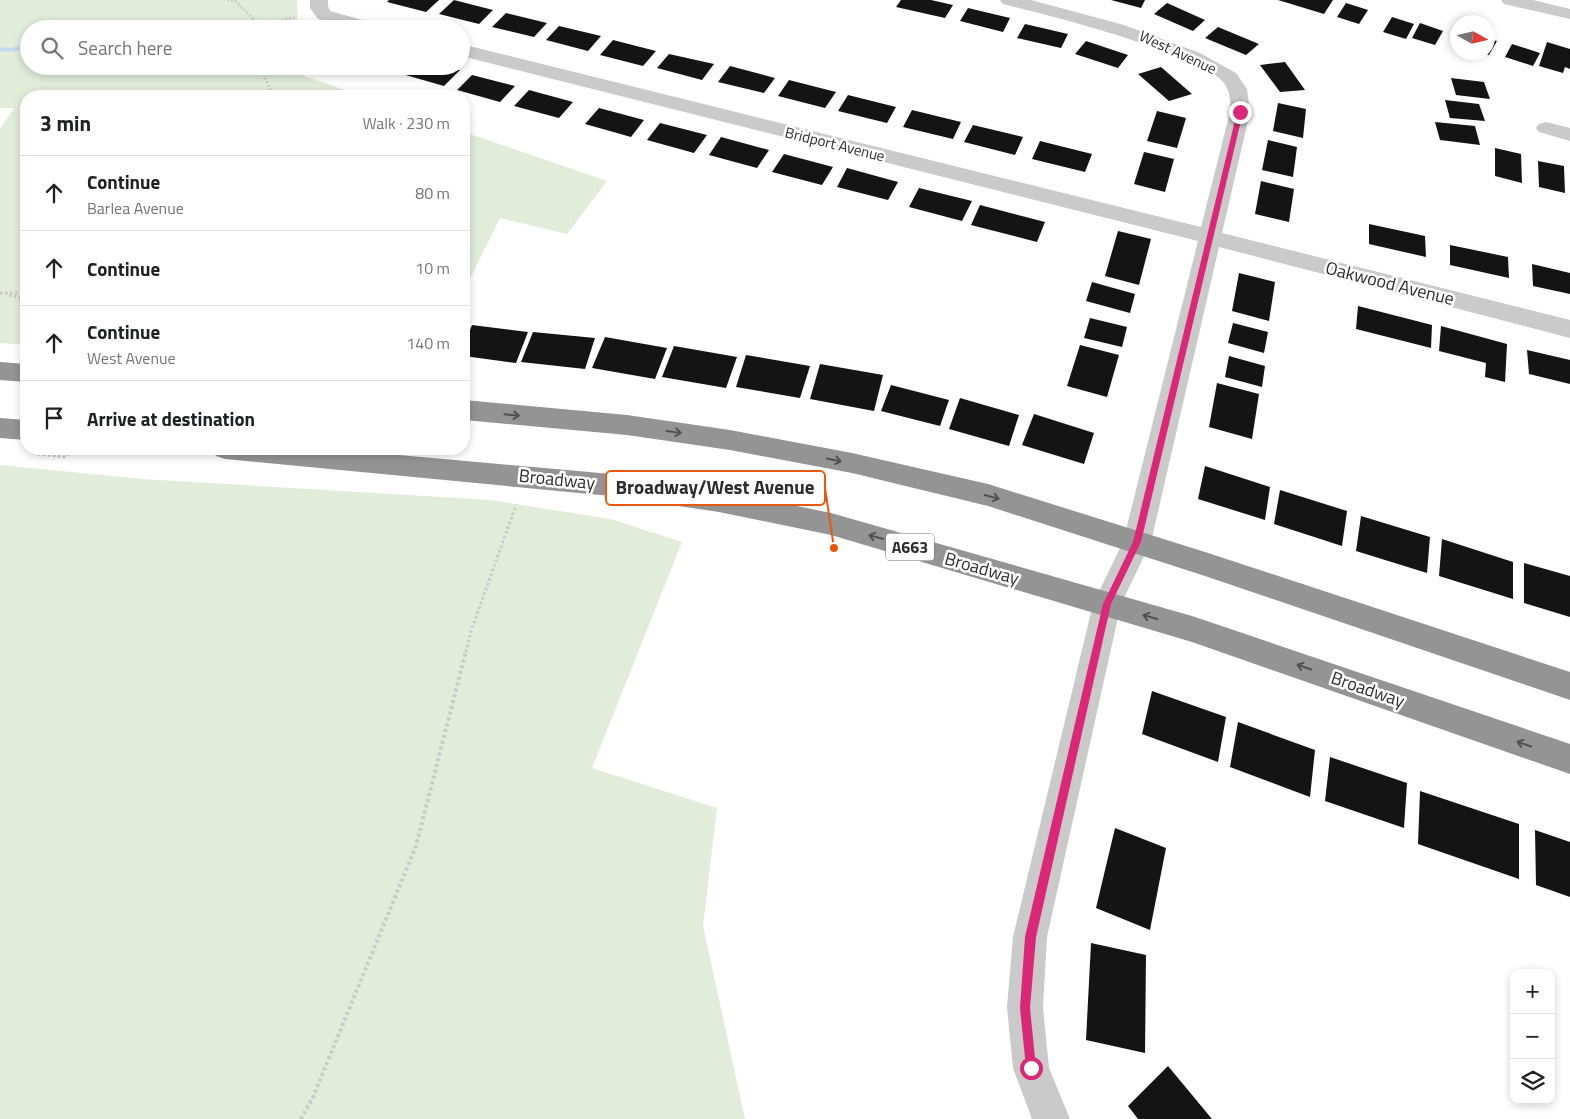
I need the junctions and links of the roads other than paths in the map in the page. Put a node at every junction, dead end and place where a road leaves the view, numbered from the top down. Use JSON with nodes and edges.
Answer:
{"nodes":[{"id":1,"x":1009,"y":0,"type":"edge"},
{"id":2,"x":1510,"y":0,"type":"edge"},
{"id":3,"x":319,"y":5,"type":"edge"},
{"id":4,"x":1570,"y":14,"type":"edge"},
{"id":5,"x":340,"y":20,"type":"edge"},
{"id":6,"x":470,"y":52,"type":"edge"},
{"id":7,"x":1546,"y":128,"type":"dead end"},
{"id":8,"x":1570,"y":135,"type":"edge"},
{"id":9,"x":1210,"y":237,"type":"junction"},
{"id":10,"x":1570,"y":329,"type":"edge"},
{"id":11,"x":0,"y":371,"type":"edge"},
{"id":12,"x":20,"y":373,"type":"edge"},
{"id":13,"x":470,"y":411,"type":"edge"},
{"id":14,"x":0,"y":428,"type":"edge"},
{"id":15,"x":20,"y":430,"type":"edge"},
{"id":16,"x":291,"y":455,"type":"edge"},
{"id":17,"x":1137,"y":542,"type":"junction"},
{"id":18,"x":1107,"y":604,"type":"junction"},
{"id":19,"x":1570,"y":686,"type":"edge"},
{"id":20,"x":1570,"y":760,"type":"edge"},
{"id":21,"x":1051,"y":1119,"type":"edge"}],
"edges":[{"from":1,"to":9,"type":"street","name":"West Avenue"},
{"from":2,"to":4,"type":"street"},
{"from":3,"to":5,"type":"street"},
{"from":6,"to":9,"type":"street","name":"Bridport Avenue"},
{"from":7,"to":8,"type":"street"},
{"from":9,"to":10,"type":"street","name":"Oakwood Avenue"},
{"from":9,"to":17,"type":"street","name":"West Avenue"},
{"from":11,"to":12,"type":"highway"},
{"from":13,"to":17,"type":"highway","one_way":true},
{"from":14,"to":15,"type":"highway"},
{"from":18,"to":16,"type":"highway","name":"Broadway","number":"A663","one_way":true},
{"from":17,"to":18,"type":"street","name":"West Avenue"},
{"from":17,"to":19,"type":"highway"},
{"from":20,"to":18,"type":"highway","name":"Broadway","number":"A663","one_way":true},
{"from":18,"to":21,"type":"street","name":"West Avenue"}]}
